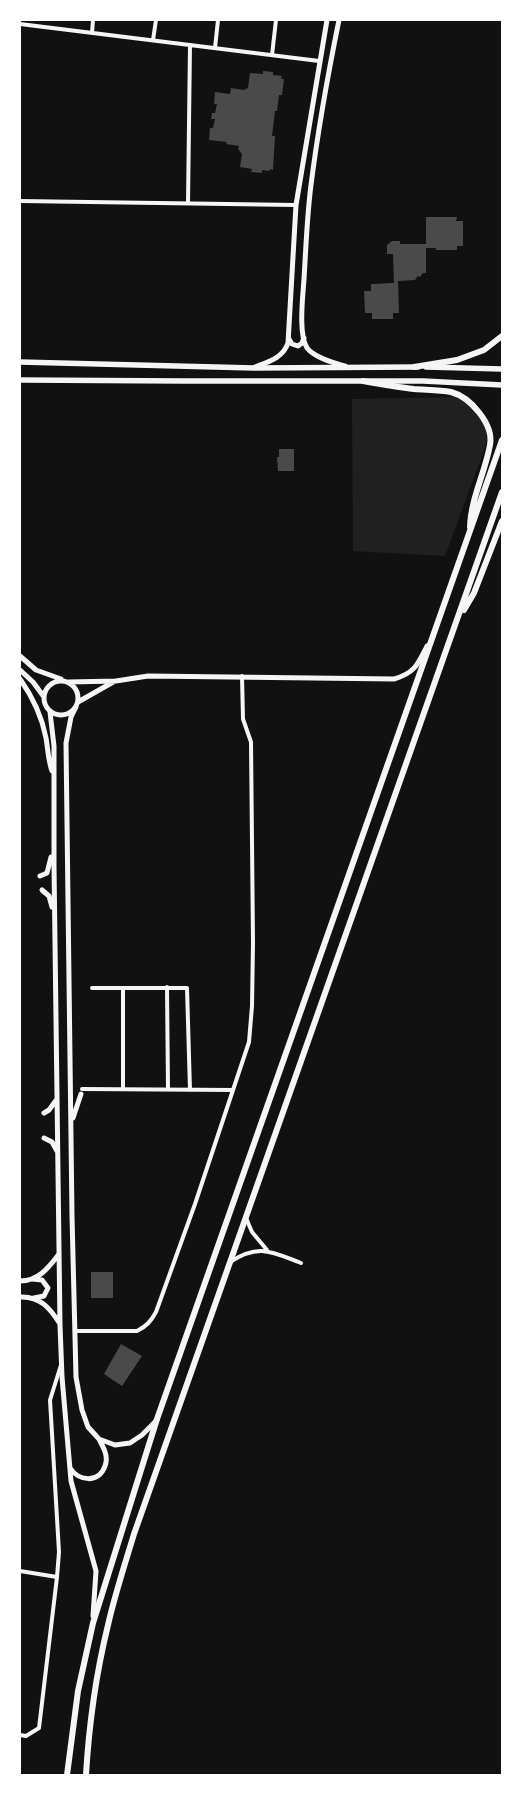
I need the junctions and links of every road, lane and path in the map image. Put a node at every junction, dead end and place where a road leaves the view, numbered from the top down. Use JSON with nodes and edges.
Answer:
{"nodes":[{"id":1,"x":33,"y":20,"type":"edge"},
{"id":2,"x":93,"y":20,"type":"edge"},
{"id":3,"x":156,"y":20,"type":"edge"},
{"id":4,"x":218,"y":20,"type":"edge"},
{"id":5,"x":276,"y":20,"type":"edge"},
{"id":6,"x":327,"y":20,"type":"edge"},
{"id":7,"x":339,"y":20,"type":"edge"},
{"id":8,"x":20,"y":24,"type":"edge"},
{"id":9,"x":33,"y":25,"type":"junction"},
{"id":10,"x":92,"y":33,"type":"junction"},
{"id":11,"x":153,"y":40,"type":"junction"},
{"id":12,"x":190,"y":45,"type":"junction"},
{"id":13,"x":215,"y":48,"type":"junction"},
{"id":14,"x":272,"y":55,"type":"junction"},
{"id":15,"x":319,"y":61,"type":"junction"},
{"id":16,"x":20,"y":200,"type":"edge"},
{"id":17,"x":188,"y":203,"type":"junction"},
{"id":18,"x":296,"y":205,"type":"junction"},
{"id":19,"x":502,"y":336,"type":"edge"},
{"id":20,"x":289,"y":337,"type":"junction"},
{"id":21,"x":304,"y":337,"type":"junction"},
{"id":22,"x":20,"y":362,"type":"edge"},
{"id":23,"x":414,"y":367,"type":"junction"},
{"id":24,"x":254,"y":368,"type":"junction"},
{"id":25,"x":356,"y":368,"type":"junction"},
{"id":26,"x":502,"y":369,"type":"edge"},
{"id":27,"x":20,"y":380,"type":"edge"},
{"id":28,"x":363,"y":381,"type":"junction"},
{"id":29,"x":502,"y":385,"type":"edge"},
{"id":30,"x":502,"y":440,"type":"edge"},
{"id":31,"x":502,"y":492,"type":"edge"},
{"id":32,"x":502,"y":521,"type":"edge"},
{"id":33,"x":470,"y":534,"type":"junction"},
{"id":34,"x":442,"y":614,"type":"junction"},
{"id":35,"x":456,"y":621,"type":"junction"},
{"id":36,"x":20,"y":656,"type":"edge"},
{"id":37,"x":20,"y":670,"type":"edge"},
{"id":38,"x":242,"y":676,"type":"junction"},
{"id":39,"x":20,"y":679,"type":"edge"},
{"id":40,"x":64,"y":680,"type":"junction"},
{"id":41,"x":116,"y":681,"type":"junction"},
{"id":42,"x":69,"y":682,"type":"junction"},
{"id":43,"x":44,"y":697,"type":"junction"},
{"id":44,"x":77,"y":705,"type":"junction"},
{"id":45,"x":50,"y":712,"type":"junction"},
{"id":46,"x":54,"y":774,"type":"junction"},
{"id":47,"x":54,"y":843,"type":"junction"},
{"id":48,"x":40,"y":876,"type":"dead end"},
{"id":49,"x":69,"y":882,"type":"junction"},
{"id":50,"x":76,"y":882,"type":"dead end"},
{"id":51,"x":42,"y":890,"type":"dead end"},
{"id":52,"x":55,"y":919,"type":"junction"},
{"id":53,"x":167,"y":987,"type":"junction"},
{"id":54,"x":92,"y":988,"type":"dead end"},
{"id":55,"x":123,"y":988,"type":"junction"},
{"id":56,"x":123,"y":1089,"type":"junction"},
{"id":57,"x":168,"y":1090,"type":"junction"},
{"id":58,"x":190,"y":1090,"type":"junction"},
{"id":59,"x":232,"y":1090,"type":"junction"},
{"id":60,"x":82,"y":1092,"type":"joint"},
{"id":61,"x":58,"y":1098,"type":"junction"},
{"id":62,"x":44,"y":1113,"type":"dead end"},
{"id":63,"x":72,"y":1123,"type":"junction"},
{"id":64,"x":44,"y":1138,"type":"dead end"},
{"id":65,"x":58,"y":1152,"type":"junction"},
{"id":66,"x":246,"y":1217,"type":"junction"},
{"id":67,"x":268,"y":1250,"type":"junction"},
{"id":68,"x":60,"y":1254,"type":"junction"},
{"id":69,"x":230,"y":1262,"type":"junction"},
{"id":70,"x":301,"y":1263,"type":"dead end"},
{"id":71,"x":30,"y":1280,"type":"junction"},
{"id":72,"x":20,"y":1281,"type":"edge"},
{"id":73,"x":20,"y":1297,"type":"edge"},
{"id":74,"x":29,"y":1297,"type":"junction"},
{"id":75,"x":60,"y":1325,"type":"junction"},
{"id":76,"x":76,"y":1331,"type":"junction"},
{"id":77,"x":62,"y":1361,"type":"junction"},
{"id":78,"x":157,"y":1419,"type":"junction"},
{"id":79,"x":99,"y":1439,"type":"junction"},
{"id":80,"x":70,"y":1467,"type":"junction"},
{"id":81,"x":20,"y":1571,"type":"edge"},
{"id":82,"x":57,"y":1577,"type":"junction"},
{"id":83,"x":93,"y":1623,"type":"junction"},
{"id":84,"x":20,"y":1735,"type":"edge"},
{"id":85,"x":67,"y":1773,"type":"edge"},
{"id":86,"x":86,"y":1775,"type":"edge"}],
"edges":[{"from":1,"to":9,"type":"street"},
{"from":2,"to":10,"type":"street"},
{"from":3,"to":11,"type":"street"},
{"from":4,"to":13,"type":"street"},
{"from":5,"to":14,"type":"street"},
{"from":6,"to":15,"type":"street"},
{"from":7,"to":21,"type":"street"},
{"from":8,"to":9,"type":"street"},
{"from":9,"to":10,"type":"street"},
{"from":10,"to":11,"type":"street"},
{"from":11,"to":12,"type":"street"},
{"from":12,"to":13,"type":"street"},
{"from":12,"to":17,"type":"street"},
{"from":13,"to":14,"type":"street"},
{"from":14,"to":15,"type":"street"},
{"from":15,"to":18,"type":"street"},
{"from":16,"to":17,"type":"street"},
{"from":17,"to":18,"type":"street"},
{"from":18,"to":20,"type":"street"},
{"from":19,"to":23,"type":"highway"},
{"from":20,"to":21,"type":"street"},
{"from":20,"to":24,"type":"street"},
{"from":21,"to":25,"type":"street"},
{"from":22,"to":24,"type":"main road"},
{"from":23,"to":25,"type":"main road"},
{"from":23,"to":26,"type":"main road"},
{"from":24,"to":25,"type":"main road"},
{"from":27,"to":28,"type":"main road"},
{"from":28,"to":29,"type":"main road"},
{"from":28,"to":33,"type":"highway"},
{"from":30,"to":33,"type":"highway"},
{"from":31,"to":35,"type":"highway"},
{"from":32,"to":35,"type":"highway"},
{"from":33,"to":34,"type":"highway"},
{"from":34,"to":38,"type":"street"},
{"from":34,"to":78,"type":"highway"},
{"from":35,"to":66,"type":"highway"},
{"from":36,"to":40,"type":"street"},
{"from":37,"to":43,"type":"street"},
{"from":38,"to":41,"type":"street"},
{"from":38,"to":59,"type":"street"},
{"from":39,"to":46,"type":"street"},
{"from":40,"to":42,"type":"street"},
{"from":40,"to":43,"type":"street"},
{"from":41,"to":42,"type":"street"},
{"from":41,"to":44,"type":"street"},
{"from":42,"to":44,"type":"street"},
{"from":43,"to":45,"type":"street"},
{"from":44,"to":45,"type":"street"},
{"from":44,"to":49,"type":"street"},
{"from":45,"to":46,"type":"street"},
{"from":46,"to":47,"type":"street"},
{"from":47,"to":48,"type":"street"},
{"from":47,"to":52,"type":"street"},
{"from":49,"to":50,"type":"street"},
{"from":49,"to":63,"type":"street"},
{"from":51,"to":52,"type":"street"},
{"from":52,"to":61,"type":"street"},
{"from":53,"to":55,"type":"street"},
{"from":53,"to":57,"type":"street"},
{"from":53,"to":58,"type":"street"},
{"from":54,"to":55,"type":"street"},
{"from":55,"to":56,"type":"street"},
{"from":56,"to":57,"type":"street"},
{"from":56,"to":60,"type":"street"},
{"from":57,"to":58,"type":"street"},
{"from":58,"to":59,"type":"street"},
{"from":59,"to":76,"type":"street"},
{"from":60,"to":63,"type":"street"},
{"from":61,"to":62,"type":"street"},
{"from":61,"to":65,"type":"street"},
{"from":63,"to":76,"type":"street"},
{"from":64,"to":65,"type":"street"},
{"from":65,"to":68,"type":"street"},
{"from":66,"to":67,"type":"street"},
{"from":66,"to":69,"type":"highway"},
{"from":67,"to":69,"type":"street"},
{"from":67,"to":70,"type":"street"},
{"from":68,"to":71,"type":"street"},
{"from":68,"to":75,"type":"street"},
{"from":69,"to":86,"type":"highway"},
{"from":71,"to":72,"type":"street"},
{"from":71,"to":74,"type":"street"},
{"from":73,"to":74,"type":"street"},
{"from":74,"to":75,"type":"street"},
{"from":75,"to":77,"type":"street"},
{"from":76,"to":79,"type":"street"},
{"from":77,"to":80,"type":"street"},
{"from":77,"to":82,"type":"street"},
{"from":78,"to":79,"type":"street"},
{"from":78,"to":83,"type":"highway"},
{"from":79,"to":80,"type":"street"},
{"from":80,"to":83,"type":"street"},
{"from":81,"to":82,"type":"street"},
{"from":82,"to":84,"type":"street"},
{"from":83,"to":85,"type":"highway"}]}
